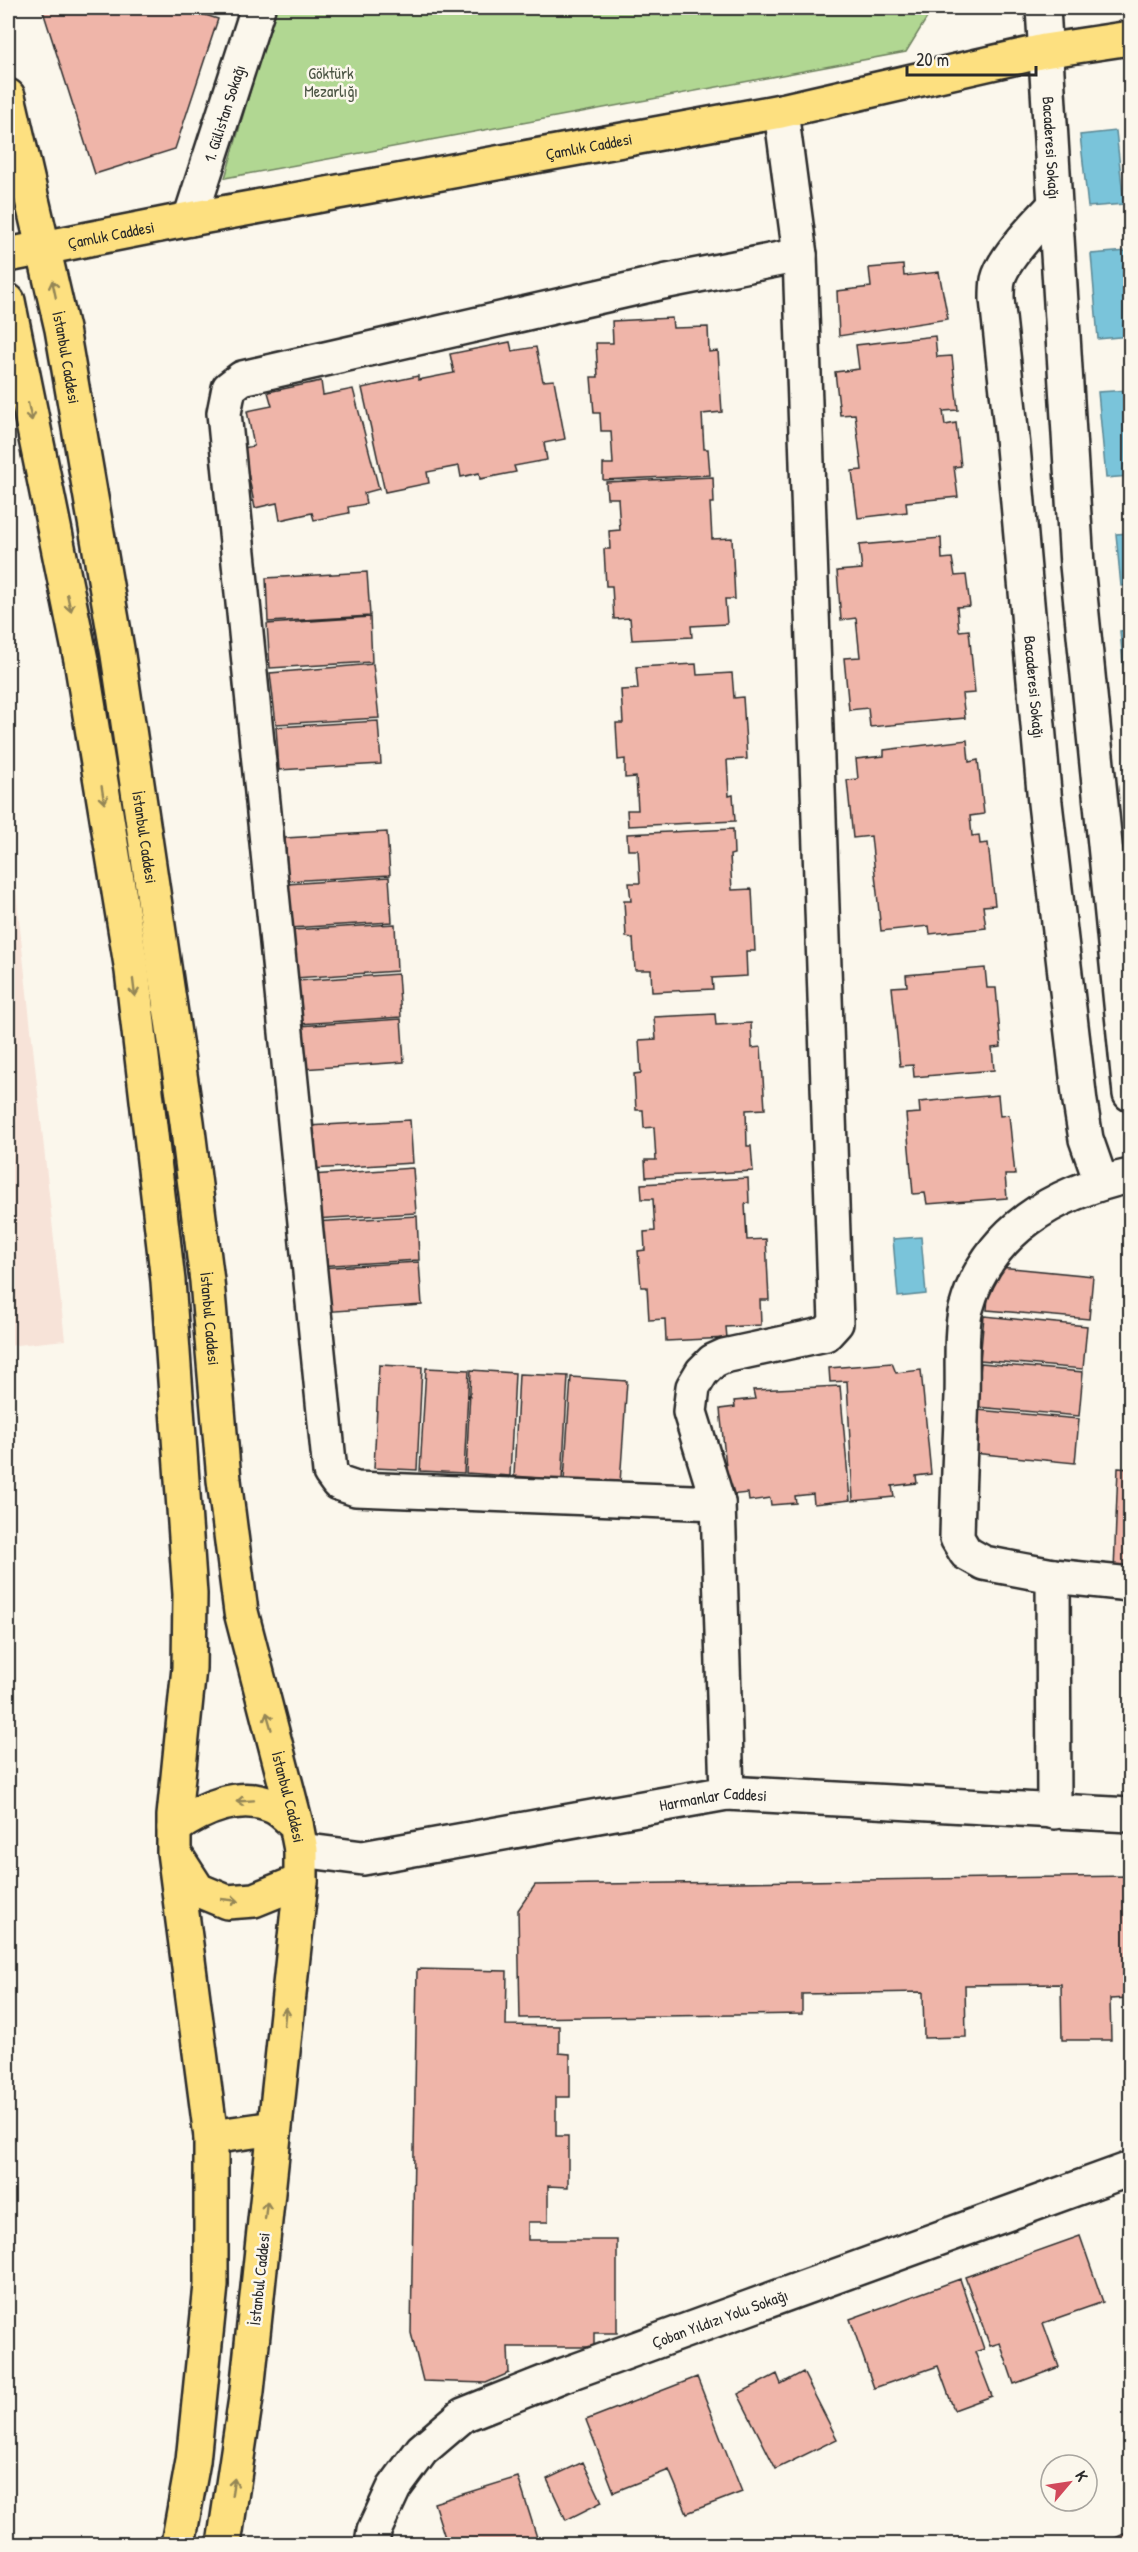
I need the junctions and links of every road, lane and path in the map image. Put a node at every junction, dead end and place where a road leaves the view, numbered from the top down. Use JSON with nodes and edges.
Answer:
{"nodes":[{"id":1,"x":258,"y":8,"type":"edge"},
{"id":2,"x":1043,"y":8,"type":"edge"},
{"id":3,"x":1131,"y":38,"type":"edge"},
{"id":4,"x":1044,"y":51,"type":"junction"},
{"id":5,"x":8,"y":96,"type":"edge"},
{"id":6,"x":781,"y":111,"type":"junction"},
{"id":7,"x":1053,"y":207,"type":"junction"},
{"id":8,"x":190,"y":219,"type":"junction"},
{"id":9,"x":45,"y":247,"type":"junction"},
{"id":10,"x":8,"y":255,"type":"edge"},
{"id":11,"x":800,"y":255,"type":"junction"},
{"id":12,"x":8,"y":301,"type":"edge"},
{"id":13,"x":1131,"y":1094,"type":"edge"},
{"id":14,"x":1116,"y":1179,"type":"edge"},
{"id":15,"x":718,"y":1503,"type":"junction"},
{"id":16,"x":1053,"y":1576,"type":"junction"},
{"id":17,"x":1131,"y":1584,"type":"edge"},
{"id":18,"x":727,"y":1793,"type":"junction"},
{"id":19,"x":1054,"y":1812,"type":"junction"},
{"id":20,"x":1131,"y":1815,"type":"edge"},
{"id":21,"x":174,"y":1840,"type":"junction"},
{"id":22,"x":299,"y":1852,"type":"junction"},
{"id":23,"x":274,"y":2128,"type":"junction"},
{"id":24,"x":211,"y":2137,"type":"junction"},
{"id":25,"x":1131,"y":2169,"type":"edge"},
{"id":26,"x":178,"y":2544,"type":"edge"},
{"id":27,"x":224,"y":2544,"type":"edge"},
{"id":28,"x":372,"y":2544,"type":"edge"}],
"edges":[{"from":1,"to":8,"type":"street","name":"1. Gülistan Sokağı"},
{"from":2,"to":4,"type":"street","name":"Bacaderesi Sokağı"},
{"from":3,"to":4,"type":"main road","name":"Çamlık Caddesi"},
{"from":4,"to":6,"type":"main road","name":"Çamlık Caddesi"},
{"from":4,"to":7,"type":"street","name":"Bacaderesi Sokağı"},
{"from":5,"to":9,"type":"main road","name":"İstanbul Caddesi"},
{"from":6,"to":8,"type":"main road","name":"Çamlık Caddesi"},
{"from":6,"to":11,"type":"street"},
{"from":7,"to":13,"type":"street","name":"Bacaderesi Sokağı"},
{"from":7,"to":14,"type":"street","name":"Bacaderesi Sokağı"},
{"from":8,"to":9,"type":"main road","name":"Çamlık Caddesi"},
{"from":9,"to":10,"type":"main road","name":"Çamlık Caddesi"},
{"from":22,"to":9,"type":"main road","name":"İstanbul Caddesi","one_way":true},
{"from":11,"to":15,"type":"street"},
{"from":11,"to":15,"type":"street"},
{"from":12,"to":21,"type":"main road","name":"İstanbul Caddesi","one_way":true},
{"from":14,"to":16,"type":"street"},
{"from":15,"to":18,"type":"street"},
{"from":16,"to":17,"type":"street"},
{"from":16,"to":19,"type":"street"},
{"from":18,"to":19,"type":"street","name":"Harmanlar Caddesi"},
{"from":18,"to":22,"type":"street","name":"Harmanlar Caddesi"},
{"from":19,"to":20,"type":"street","name":"Harmanlar Caddesi"},
{"from":22,"to":21,"type":"main road","one_way":true},
{"from":21,"to":22,"type":"main road","one_way":true},
{"from":21,"to":24,"type":"main road","name":"İstanbul Caddesi"},
{"from":23,"to":22,"type":"main road","name":"İstanbul Caddesi","one_way":true},
{"from":23,"to":24,"type":"main road"},
{"from":27,"to":23,"type":"main road","name":"İstanbul Caddesi","one_way":true},
{"from":24,"to":26,"type":"main road","name":"İstanbul Caddesi"},
{"from":25,"to":28,"type":"street","name":"Çoban Yıldızı Yolu Sokağı"}]}
